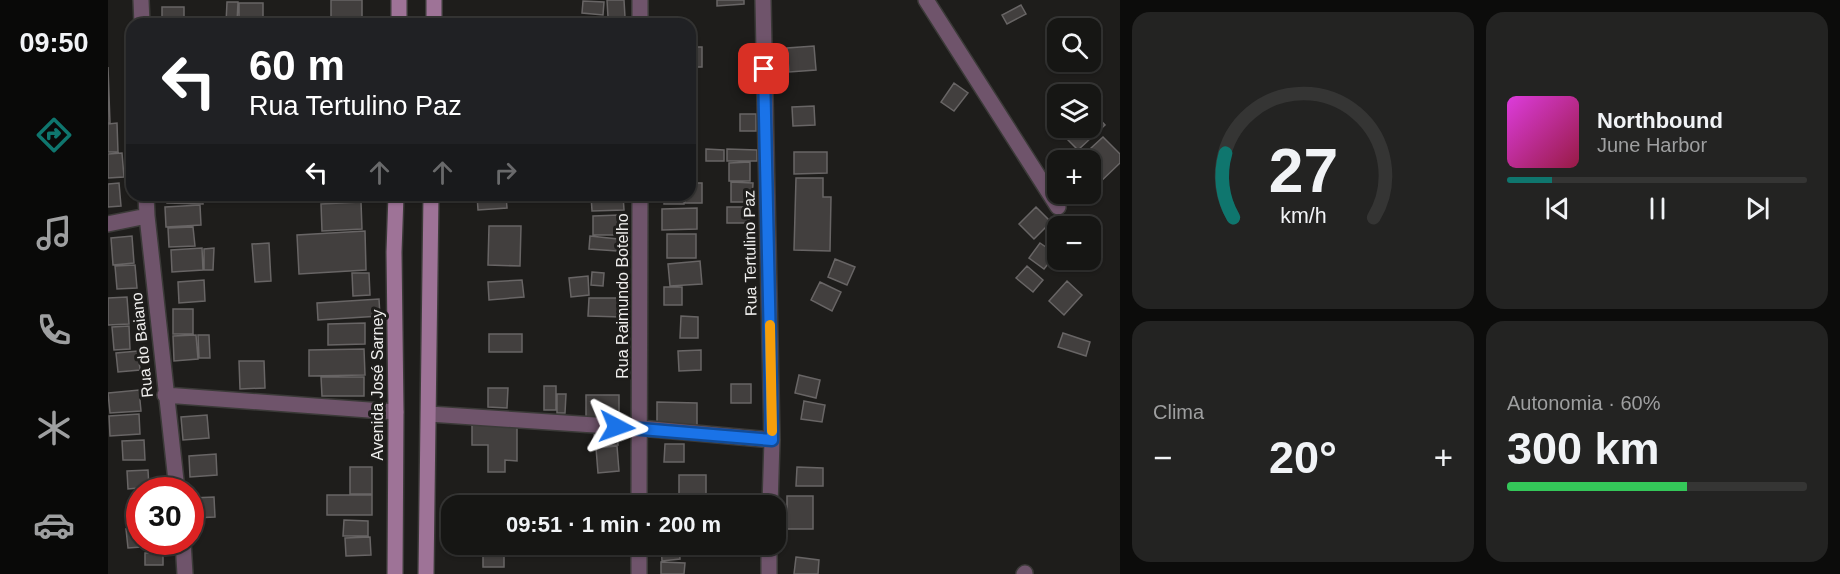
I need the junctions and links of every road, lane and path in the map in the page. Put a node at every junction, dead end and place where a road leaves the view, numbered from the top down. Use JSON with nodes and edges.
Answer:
{"nodes":[{"id":1,"x":141,"y":0,"type":"edge"},
{"id":2,"x":399,"y":0,"type":"edge"},
{"id":3,"x":434,"y":0,"type":"edge"},
{"id":4,"x":640,"y":0,"type":"edge"},
{"id":5,"x":763,"y":0,"type":"edge"},
{"id":6,"x":926,"y":0,"type":"edge"},
{"id":7,"x":142,"y":18,"type":"edge"},
{"id":8,"x":399,"y":18,"type":"edge"},
{"id":9,"x":434,"y":18,"type":"edge"},
{"id":10,"x":640,"y":18,"type":"edge"},
{"id":11,"x":146,"y":201,"type":"edge"},
{"id":12,"x":396,"y":201,"type":"edge"},
{"id":13,"x":431,"y":201,"type":"edge"},
{"id":14,"x":640,"y":201,"type":"edge"},
{"id":15,"x":1058,"y":207,"type":"dead end"},
{"id":16,"x":147,"y":216,"type":"junction"},
{"id":17,"x":108,"y":224,"type":"edge"},
{"id":18,"x":165,"y":395,"type":"junction"},
{"id":19,"x":396,"y":412,"type":"junction"},
{"id":20,"x":429,"y":414,"type":"junction"},
{"id":21,"x":640,"y":428,"type":"junction"},
{"id":22,"x":772,"y":440,"type":"junction"},
{"id":23,"x":175,"y":477,"type":"edge"},
{"id":24,"x":639,"y":495,"type":"edge"},
{"id":25,"x":770,"y":495,"type":"edge"},
{"id":26,"x":184,"y":555,"type":"edge"},
{"id":27,"x":639,"y":555,"type":"edge"},
{"id":28,"x":770,"y":555,"type":"edge"},
{"id":29,"x":185,"y":574,"type":"edge"},
{"id":30,"x":395,"y":574,"type":"edge"},
{"id":31,"x":426,"y":574,"type":"edge"},
{"id":32,"x":639,"y":574,"type":"edge"},
{"id":33,"x":769,"y":574,"type":"edge"}],
"edges":[{"from":1,"to":7,"type":"street"},
{"from":2,"to":8,"type":"main road"},
{"from":3,"to":9,"type":"main road"},
{"from":4,"to":10,"type":"street"},
{"from":5,"to":22,"type":"street","name":"Rua Tertulino Paz"},
{"from":6,"to":15,"type":"street"},
{"from":11,"to":16,"type":"street","name":"Rua do Baiano"},
{"from":12,"to":19,"type":"main road","name":"Avenida José Sarney"},
{"from":13,"to":20,"type":"main road"},
{"from":14,"to":21,"type":"street","name":"Rua Raimundo Botelho"},
{"from":16,"to":17,"type":"street"},
{"from":16,"to":18,"type":"street","name":"Rua do Baiano"},
{"from":18,"to":19,"type":"street"},
{"from":18,"to":23,"type":"street","name":"Rua do Baiano"},
{"from":19,"to":30,"type":"main road","name":"Avenida José Sarney"},
{"from":20,"to":21,"type":"street"},
{"from":20,"to":31,"type":"main road"},
{"from":21,"to":22,"type":"street"},
{"from":21,"to":24,"type":"street","name":"Rua Raimundo Botelho"},
{"from":22,"to":25,"type":"street","name":"Rua Tertulino Paz"},
{"from":26,"to":29,"type":"street"},
{"from":27,"to":32,"type":"street"},
{"from":28,"to":33,"type":"street"}]}
